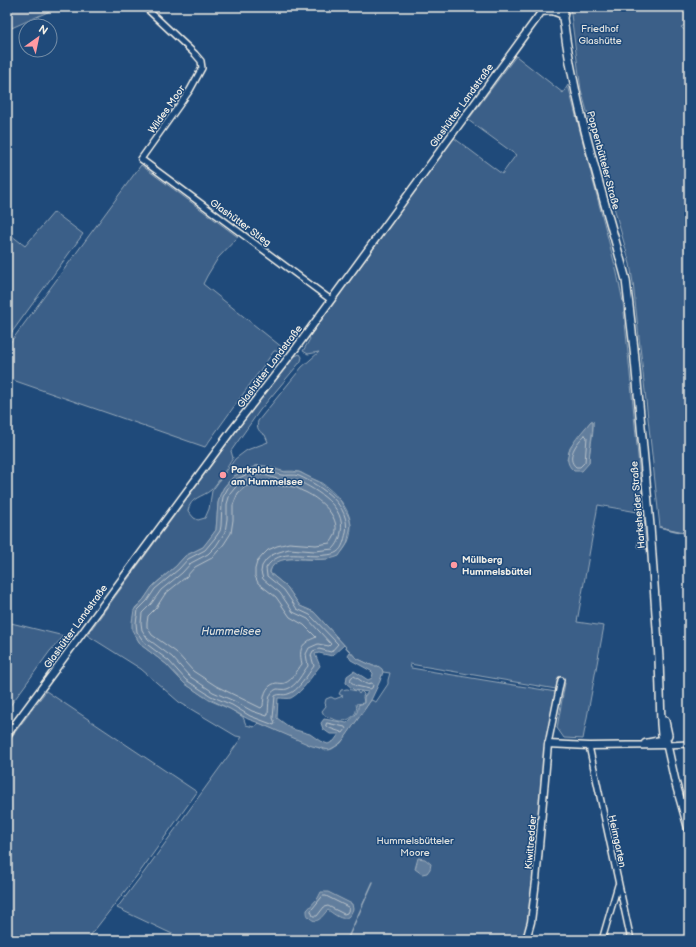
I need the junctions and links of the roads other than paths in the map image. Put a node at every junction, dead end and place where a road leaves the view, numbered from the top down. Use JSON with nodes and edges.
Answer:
{"nodes":[{"id":1,"x":145,"y":7,"type":"edge"},
{"id":2,"x":563,"y":7,"type":"edge"},
{"id":3,"x":543,"y":10,"type":"edge"},
{"id":4,"x":560,"y":13,"type":"edge"},
{"id":5,"x":141,"y":159,"type":"joint"},
{"id":6,"x":331,"y":300,"type":"junction"},
{"id":7,"x":630,"y":306,"type":"joint"},
{"id":8,"x":561,"y":680,"type":"dead end"},
{"id":9,"x":7,"y":735,"type":"edge"},
{"id":10,"x":667,"y":742,"type":"junction"},
{"id":11,"x":548,"y":744,"type":"junction"},
{"id":12,"x":689,"y":744,"type":"edge"},
{"id":13,"x":589,"y":746,"type":"junction"},
{"id":14,"x":689,"y":830,"type":"edge"},
{"id":15,"x":618,"y":884,"type":"junction"},
{"id":16,"x":526,"y":940,"type":"edge"},
{"id":17,"x":602,"y":940,"type":"edge"},
{"id":18,"x":631,"y":940,"type":"edge"}],
"edges":[{"from":1,"to":5,"type":"street","name":"Wildes Moor"},
{"from":2,"to":4,"type":"main road","name":"Poppenbütteler Straße"},
{"from":3,"to":4,"type":"street"},
{"from":3,"to":6,"type":"street","name":"Glashütter Landstraße"},
{"from":4,"to":7,"type":"main road","name":"Poppenbütteler Straße"},
{"from":5,"to":6,"type":"street","name":"Glashütter Stieg"},
{"from":6,"to":9,"type":"street","name":"Glashütter Landstraße"},
{"from":7,"to":10,"type":"main road","name":"Harksheider Straße"},
{"from":8,"to":11,"type":"street","name":"Kiwittredder"},
{"from":10,"to":12,"type":"street"},
{"from":10,"to":13,"type":"street"},
{"from":10,"to":14,"type":"main road","name":"Harksheider Straße"},
{"from":11,"to":13,"type":"street"},
{"from":11,"to":16,"type":"street","name":"Kiwittredder"},
{"from":13,"to":15,"type":"street","name":"Heimgarten"},
{"from":15,"to":17,"type":"street"},
{"from":15,"to":18,"type":"street","name":"Heimgarten"}]}
